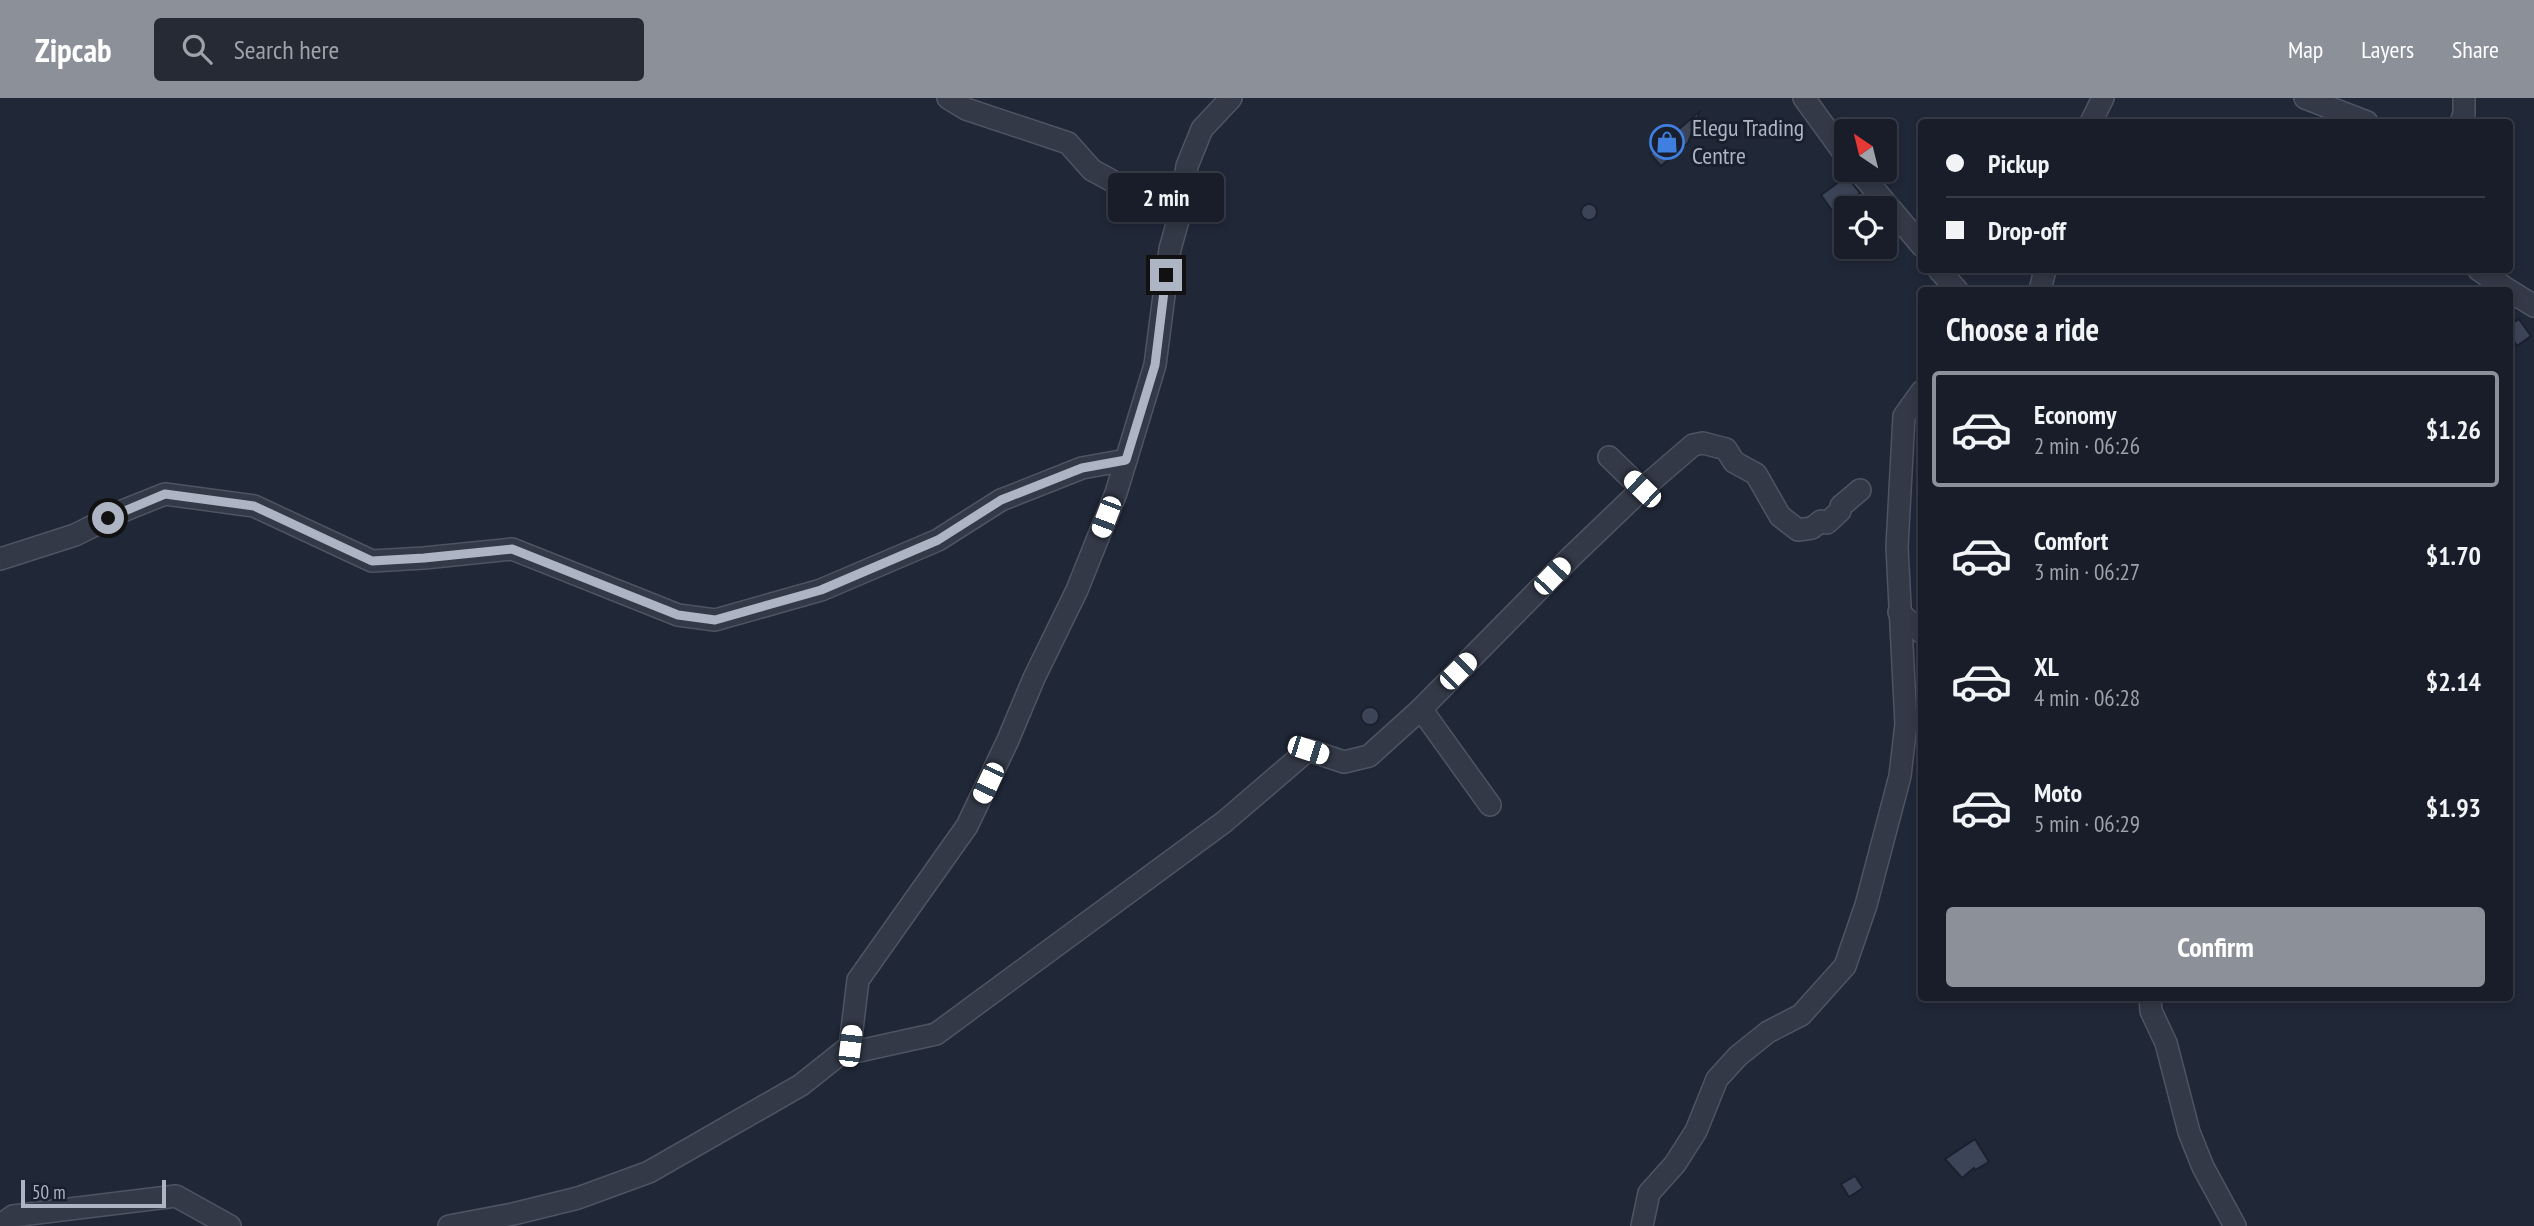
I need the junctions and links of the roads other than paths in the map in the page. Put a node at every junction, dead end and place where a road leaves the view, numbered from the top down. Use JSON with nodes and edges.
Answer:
{"nodes":[{"id":1,"x":948,"y":98,"type":"edge"},
{"id":2,"x":1231,"y":98,"type":"edge"},
{"id":3,"x":1804,"y":98,"type":"edge"},
{"id":4,"x":2103,"y":98,"type":"edge"},
{"id":5,"x":2305,"y":98,"type":"edge"},
{"id":6,"x":2464,"y":98,"type":"edge"},
{"id":7,"x":2092,"y":119,"type":"edge"},
{"id":8,"x":2359,"y":119,"type":"edge"},
{"id":9,"x":2462,"y":119,"type":"edge"},
{"id":10,"x":1834,"y":139,"type":"edge"},
{"id":11,"x":1868,"y":182,"type":"edge"},
{"id":12,"x":1179,"y":217,"type":"junction"},
{"id":13,"x":1918,"y":241,"type":"edge"},
{"id":14,"x":1942,"y":273,"type":"edge"},
{"id":15,"x":2483,"y":273,"type":"edge"},
{"id":16,"x":1953,"y":287,"type":"edge"},
{"id":17,"x":2503,"y":287,"type":"edge"},
{"id":18,"x":2513,"y":293,"type":"edge"},
{"id":19,"x":2534,"y":306,"type":"edge"},
{"id":20,"x":1918,"y":397,"type":"edge"},
{"id":21,"x":1609,"y":457,"type":"dead end"},
{"id":22,"x":1126,"y":460,"type":"junction"},
{"id":23,"x":1642,"y":489,"type":"junction"},
{"id":24,"x":1860,"y":490,"type":"dead end"},
{"id":25,"x":0,"y":559,"type":"edge"},
{"id":26,"x":1899,"y":612,"type":"junction"},
{"id":27,"x":1918,"y":629,"type":"edge"},
{"id":28,"x":1421,"y":709,"type":"junction"},
{"id":29,"x":1490,"y":805,"type":"dead end"},
{"id":30,"x":2150,"y":1001,"type":"edge"},
{"id":31,"x":850,"y":1046,"type":"junction"},
{"id":32,"x":0,"y":1226,"type":"edge"},
{"id":33,"x":230,"y":1226,"type":"edge"},
{"id":34,"x":449,"y":1226,"type":"edge"},
{"id":35,"x":1642,"y":1226,"type":"edge"},
{"id":36,"x":2235,"y":1226,"type":"edge"}],
"edges":[{"from":1,"to":12,"type":"street"},
{"from":2,"to":12,"type":"street"},
{"from":3,"to":10,"type":"street"},
{"from":4,"to":7,"type":"street"},
{"from":5,"to":8,"type":"street"},
{"from":6,"to":9,"type":"street"},
{"from":11,"to":13,"type":"street"},
{"from":12,"to":22,"type":"street"},
{"from":14,"to":16,"type":"street"},
{"from":15,"to":17,"type":"street"},
{"from":18,"to":19,"type":"street"},
{"from":20,"to":26,"type":"street"},
{"from":21,"to":23,"type":"street"},
{"from":22,"to":25,"type":"street"},
{"from":22,"to":31,"type":"street"},
{"from":23,"to":24,"type":"street"},
{"from":23,"to":28,"type":"street"},
{"from":26,"to":27,"type":"street"},
{"from":26,"to":35,"type":"street"},
{"from":28,"to":29,"type":"street"},
{"from":28,"to":31,"type":"street"},
{"from":30,"to":36,"type":"street"},
{"from":31,"to":34,"type":"street"},
{"from":32,"to":33,"type":"street"}]}
